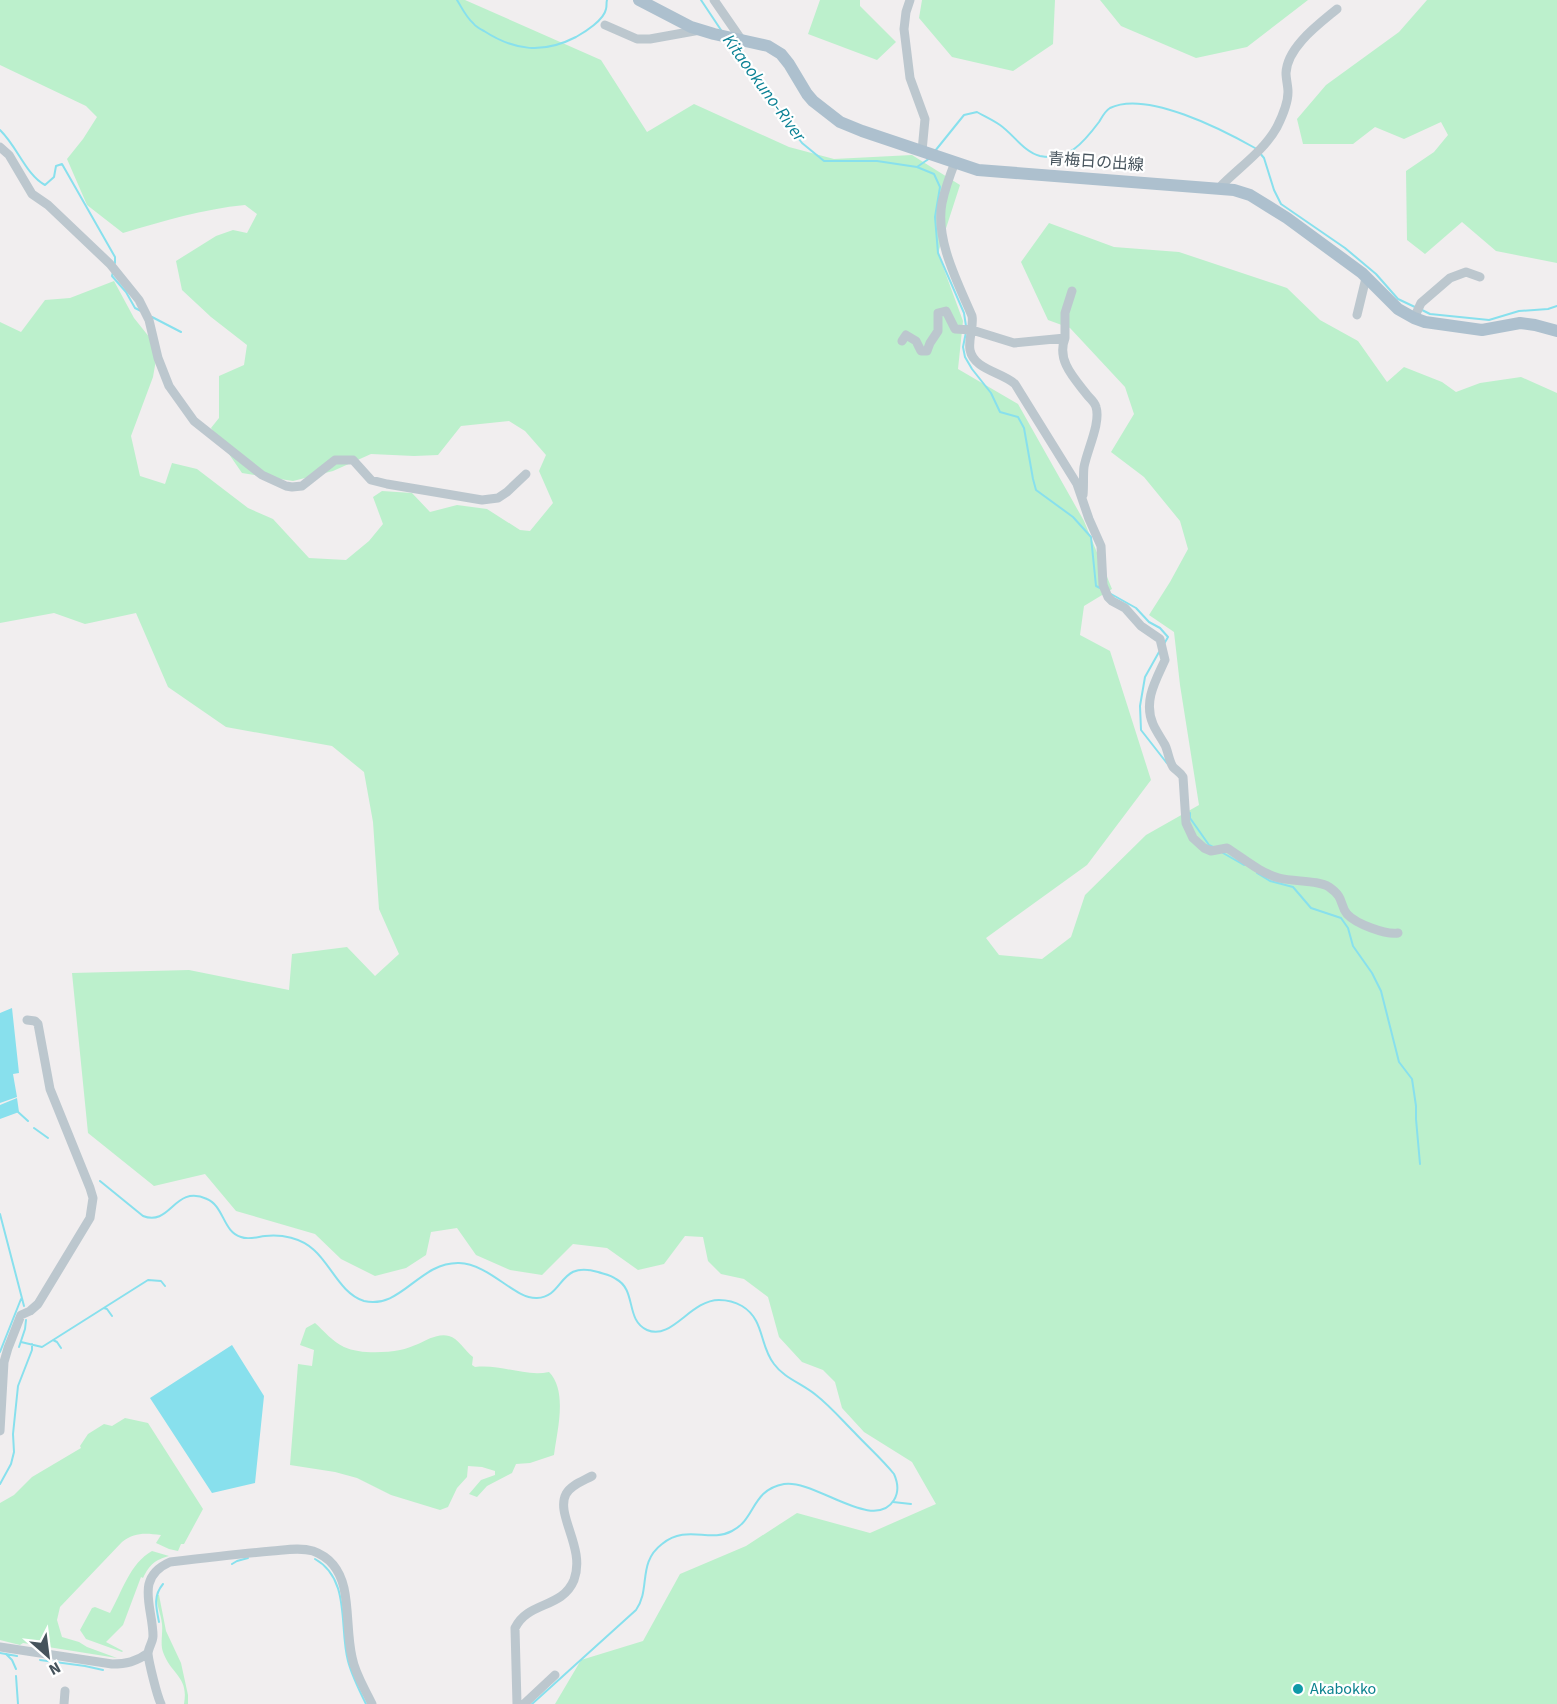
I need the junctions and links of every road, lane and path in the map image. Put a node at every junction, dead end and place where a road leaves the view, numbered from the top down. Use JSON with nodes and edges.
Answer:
{"nodes":[{"id":1,"x":639,"y":0,"type":"edge"},
{"id":2,"x":714,"y":0,"type":"edge"},
{"id":3,"x":910,"y":0,"type":"edge"},
{"id":4,"x":1337,"y":9,"type":"dead end"},
{"id":5,"x":604,"y":25,"type":"dead end"},
{"id":6,"x":701,"y":30,"type":"junction"},
{"id":7,"x":736,"y":38,"type":"junction"},
{"id":8,"x":0,"y":147,"type":"edge"},
{"id":9,"x":930,"y":153,"type":"junction"},
{"id":10,"x":955,"y":162,"type":"junction"},
{"id":11,"x":1219,"y":188,"type":"junction"},
{"id":12,"x":1480,"y":277,"type":"dead end"},
{"id":13,"x":1366,"y":278,"type":"junction"},
{"id":14,"x":1072,"y":291,"type":"dead end"},
{"id":15,"x":1357,"y":315,"type":"dead end"},
{"id":16,"x":1415,"y":316,"type":"junction"},
{"id":17,"x":972,"y":330,"type":"junction"},
{"id":18,"x":1557,"y":332,"type":"edge"},
{"id":19,"x":1065,"y":338,"type":"junction"},
{"id":20,"x":902,"y":341,"type":"dead end"},
{"id":21,"x":526,"y":474,"type":"dead end"},
{"id":22,"x":1083,"y":500,"type":"junction"},
{"id":23,"x":1398,"y":933,"type":"dead end"},
{"id":24,"x":27,"y":1020,"type":"dead end"},
{"id":25,"x":0,"y":1431,"type":"edge"},
{"id":26,"x":592,"y":1476,"type":"dead end"},
{"id":27,"x":0,"y":1647,"type":"edge"},
{"id":28,"x":148,"y":1653,"type":"junction"},
{"id":29,"x":555,"y":1674,"type":"dead end"},
{"id":30,"x":65,"y":1691,"type":"dead end"},
{"id":31,"x":64,"y":1704,"type":"edge"},
{"id":32,"x":161,"y":1704,"type":"edge"},
{"id":33,"x":372,"y":1704,"type":"edge"},
{"id":34,"x":517,"y":1704,"type":"edge"},
{"id":35,"x":524,"y":1704,"type":"edge"}],
"edges":[{"from":1,"to":6,"type":"main road","name":"青梅日の出線"},
{"from":2,"to":7,"type":"street"},
{"from":3,"to":9,"type":"street"},
{"from":4,"to":11,"type":"street"},
{"from":5,"to":6,"type":"street"},
{"from":6,"to":7,"type":"main road","name":"青梅日の出線"},
{"from":7,"to":9,"type":"main road","name":"青梅日の出線"},
{"from":8,"to":21,"type":"street"},
{"from":9,"to":10,"type":"main road","name":"青梅日の出線"},
{"from":10,"to":11,"type":"main road","name":"青梅日の出線"},
{"from":10,"to":17,"type":"street"},
{"from":11,"to":13,"type":"main road","name":"青梅日の出線"},
{"from":12,"to":16,"type":"street"},
{"from":13,"to":15,"type":"street"},
{"from":13,"to":16,"type":"main road","name":"青梅日の出線"},
{"from":14,"to":19,"type":"street"},
{"from":16,"to":18,"type":"main road","name":"青梅日の出線"},
{"from":17,"to":19,"type":"street"},
{"from":17,"to":20,"type":"street"},
{"from":17,"to":22,"type":"street"},
{"from":19,"to":22,"type":"street"},
{"from":22,"to":23,"type":"street"},
{"from":24,"to":25,"type":"street"},
{"from":26,"to":34,"type":"street"},
{"from":27,"to":28,"type":"street"},
{"from":28,"to":32,"type":"street"},
{"from":28,"to":33,"type":"street"},
{"from":29,"to":35,"type":"street"},
{"from":30,"to":31,"type":"street"}]}
